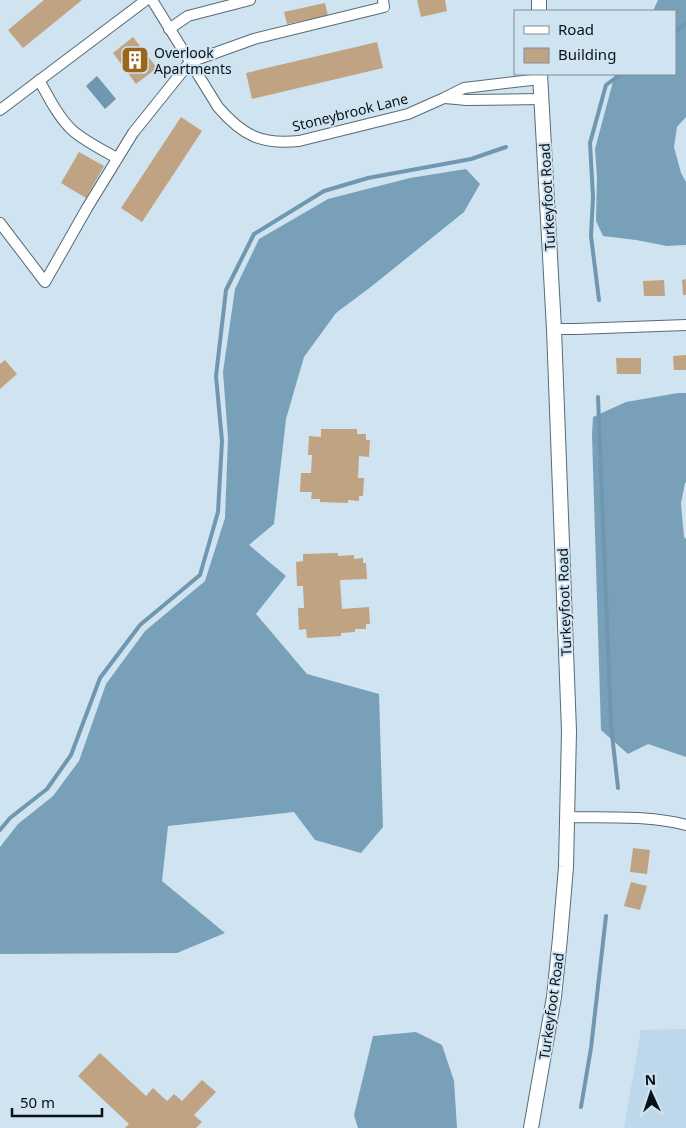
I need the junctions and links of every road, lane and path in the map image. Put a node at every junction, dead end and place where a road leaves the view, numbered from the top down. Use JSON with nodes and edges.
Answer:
{"nodes":[{"id":1,"x":146,"y":0,"type":"edge"},
{"id":2,"x":152,"y":0,"type":"edge"},
{"id":3,"x":250,"y":0,"type":"edge"},
{"id":4,"x":383,"y":0,"type":"edge"},
{"id":5,"x":169,"y":29,"type":"junction"},
{"id":6,"x":190,"y":62,"type":"junction"},
{"id":7,"x":540,"y":76,"type":"edge"},
{"id":8,"x":39,"y":80,"type":"junction"},
{"id":9,"x":444,"y":98,"type":"junction"},
{"id":10,"x":541,"y":99,"type":"junction"},
{"id":11,"x":0,"y":110,"type":"edge"},
{"id":12,"x":117,"y":158,"type":"junction"},
{"id":13,"x":0,"y":223,"type":"edge"},
{"id":14,"x":686,"y":325,"type":"edge"},
{"id":15,"x":554,"y":329,"type":"junction"},
{"id":16,"x":567,"y":817,"type":"junction"},
{"id":17,"x":686,"y":825,"type":"edge"},
{"id":18,"x":531,"y":1128,"type":"edge"}],
"edges":[{"from":1,"to":8,"type":"street"},
{"from":2,"to":5,"type":"street","name":"Stoneybrook Lane"},
{"from":3,"to":5,"type":"street"},
{"from":4,"to":6,"type":"street"},
{"from":5,"to":6,"type":"street","name":"Stoneybrook Lane"},
{"from":6,"to":9,"type":"street","name":"Stoneybrook Lane"},
{"from":6,"to":12,"type":"street"},
{"from":7,"to":9,"type":"street","name":"Stoneybrook Lane"},
{"from":7,"to":10,"type":"main road","name":"Turkeyfoot Road"},
{"from":8,"to":11,"type":"street"},
{"from":8,"to":12,"type":"street"},
{"from":9,"to":10,"type":"street"},
{"from":10,"to":15,"type":"main road","name":"Turkeyfoot Road"},
{"from":12,"to":13,"type":"street"},
{"from":14,"to":15,"type":"street"},
{"from":15,"to":16,"type":"main road","name":"Turkeyfoot Road"},
{"from":16,"to":17,"type":"street"},
{"from":16,"to":18,"type":"main road","name":"Turkeyfoot Road"}]}
